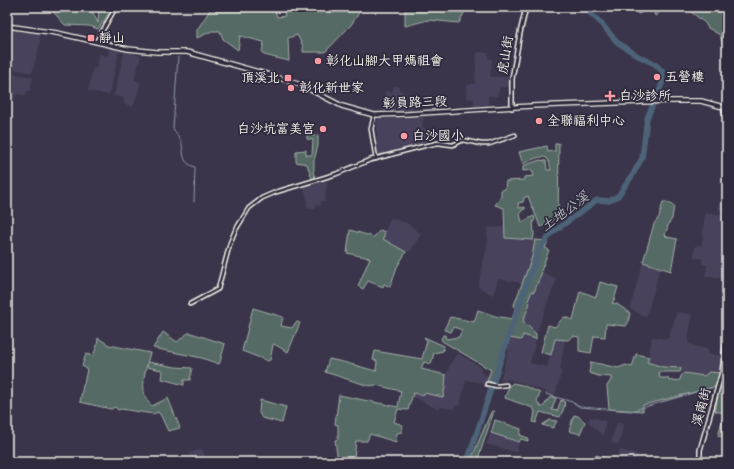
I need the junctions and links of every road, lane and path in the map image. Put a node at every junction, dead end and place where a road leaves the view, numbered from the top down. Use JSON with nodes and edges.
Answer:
{"nodes":[{"id":1,"x":116,"y":7,"type":"edge"},
{"id":2,"x":526,"y":7,"type":"edge"},
{"id":3,"x":7,"y":26,"type":"edge"},
{"id":4,"x":96,"y":42,"type":"junction"},
{"id":5,"x":512,"y":108,"type":"junction"},
{"id":6,"x":725,"y":108,"type":"edge"},
{"id":7,"x":374,"y":114,"type":"junction"},
{"id":8,"x":727,"y":133,"type":"edge"},
{"id":9,"x":515,"y":135,"type":"dead end"},
{"id":10,"x":376,"y":159,"type":"junction"},
{"id":11,"x":190,"y":304,"type":"dead end"},
{"id":12,"x":727,"y":333,"type":"edge"},
{"id":13,"x":488,"y":384,"type":"dead end"},
{"id":14,"x":506,"y":385,"type":"dead end"},
{"id":15,"x":700,"y":462,"type":"edge"}],
"edges":[{"from":1,"to":4,"type":"street"},
{"from":2,"to":5,"type":"street","name":"虎山街"},
{"from":3,"to":4,"type":"main road","name":"彰員路三段"},
{"from":4,"to":7,"type":"main road","name":"彰員路三段"},
{"from":5,"to":6,"type":"main road","name":"彰員路三段"},
{"from":5,"to":7,"type":"main road","name":"彰員路三段"},
{"from":6,"to":8,"type":"street"},
{"from":7,"to":10,"type":"street"},
{"from":9,"to":10,"type":"street"},
{"from":10,"to":11,"type":"street"},
{"from":12,"to":15,"type":"street","name":"溪南街"},
{"from":13,"to":14,"type":"street"}]}
